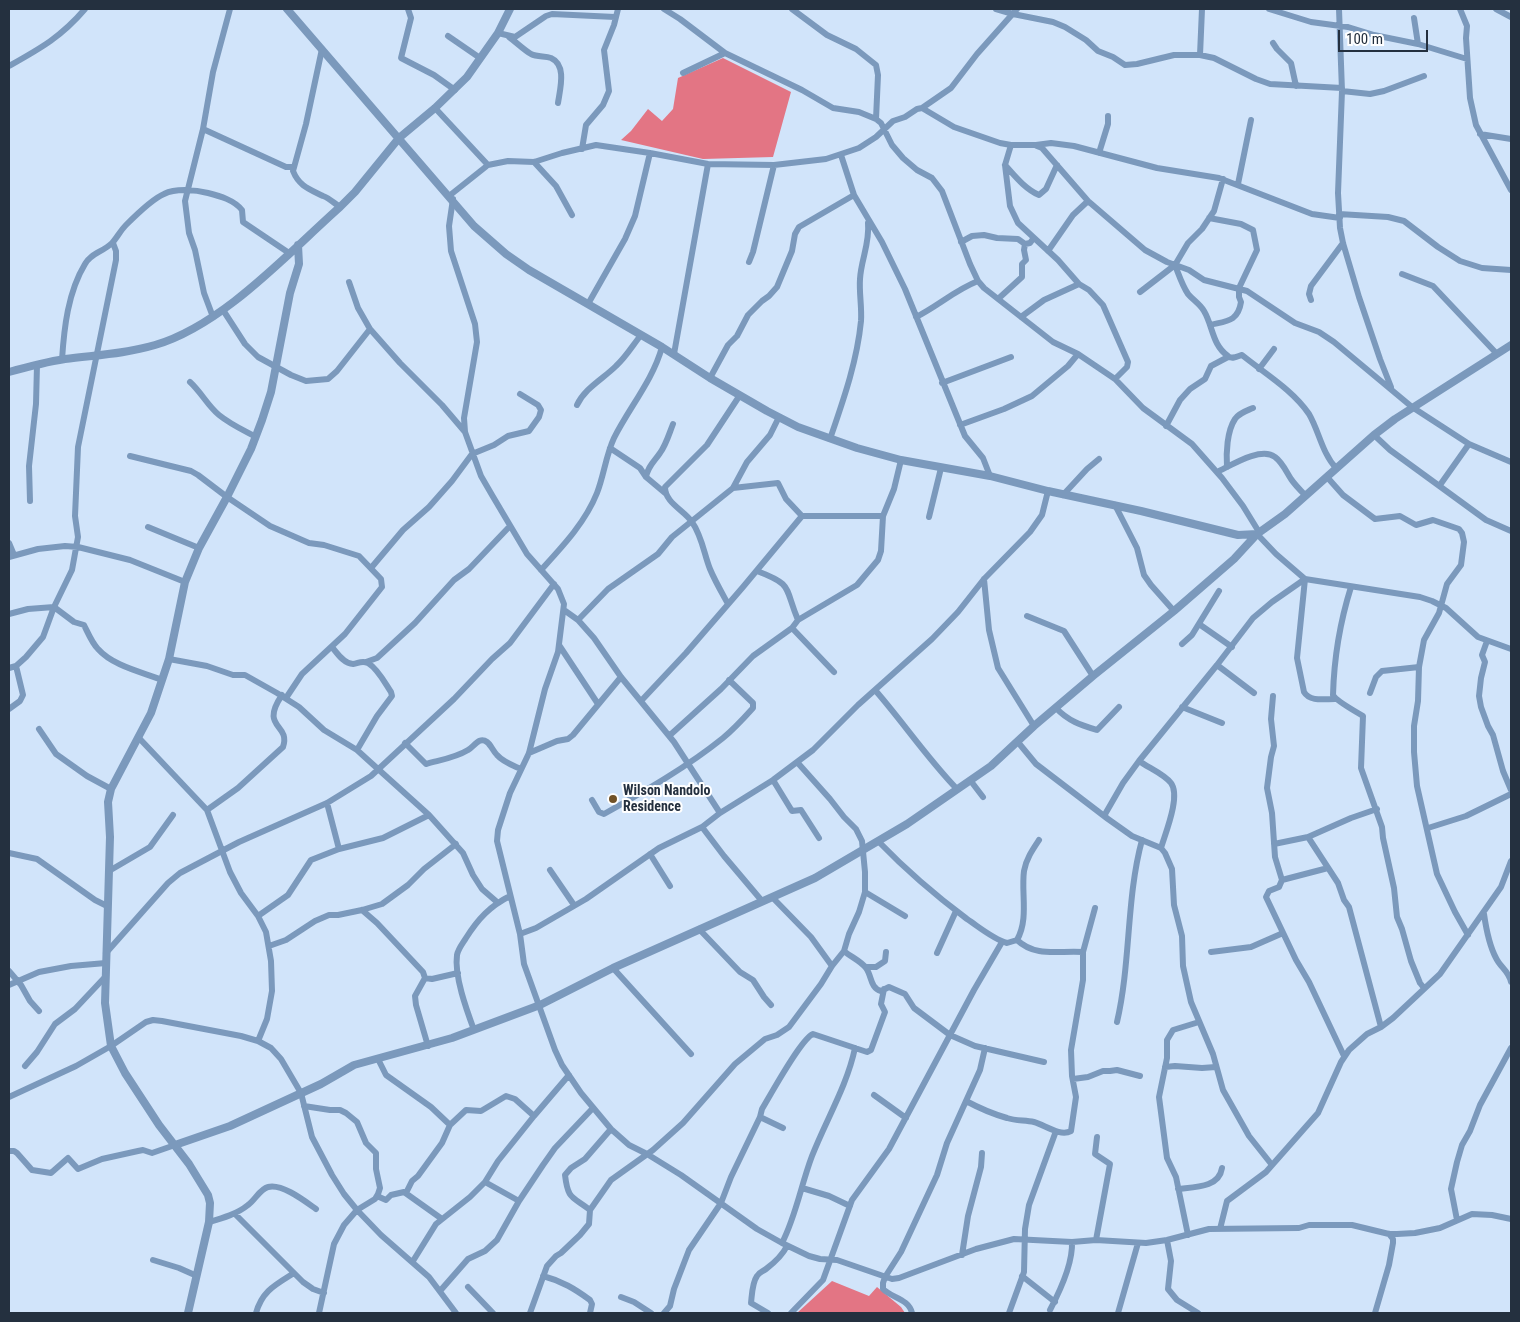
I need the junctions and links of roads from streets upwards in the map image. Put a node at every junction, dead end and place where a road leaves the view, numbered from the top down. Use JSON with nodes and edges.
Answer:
{"nodes":[{"id":1,"x":85,"y":9,"type":"edge"},
{"id":2,"x":230,"y":9,"type":"edge"},
{"id":3,"x":287,"y":9,"type":"edge"},
{"id":4,"x":408,"y":9,"type":"edge"},
{"id":5,"x":510,"y":9,"type":"edge"},
{"id":6,"x":618,"y":9,"type":"edge"},
{"id":7,"x":664,"y":9,"type":"edge"},
{"id":8,"x":792,"y":9,"type":"edge"},
{"id":9,"x":996,"y":9,"type":"edge"},
{"id":10,"x":1202,"y":9,"type":"edge"},
{"id":11,"x":1268,"y":9,"type":"edge"},
{"id":12,"x":1339,"y":9,"type":"edge"},
{"id":13,"x":1460,"y":9,"type":"edge"},
{"id":14,"x":1496,"y":9,"type":"edge"},
{"id":15,"x":1015,"y":12,"type":"edge"},
{"id":16,"x":616,"y":17,"type":"junction"},
{"id":17,"x":1511,"y":17,"type":"edge"},
{"id":18,"x":1414,"y":18,"type":"dead end"},
{"id":19,"x":1340,"y":25,"type":"junction"},
{"id":20,"x":498,"y":33,"type":"junction"},
{"id":21,"x":448,"y":36,"type":"dead end"},
{"id":22,"x":508,"y":36,"type":"junction"},
{"id":23,"x":1273,"y":43,"type":"dead end"},
{"id":24,"x":1418,"y":44,"type":"junction"},
{"id":25,"x":322,"y":49,"type":"junction"},
{"id":26,"x":725,"y":53,"type":"junction"},
{"id":27,"x":1200,"y":55,"type":"junction"},
{"id":28,"x":480,"y":58,"type":"junction"},
{"id":29,"x":1468,"y":59,"type":"junction"},
{"id":30,"x":9,"y":66,"type":"edge"},
{"id":31,"x":683,"y":73,"type":"dead end"},
{"id":32,"x":1424,"y":76,"type":"dead end"},
{"id":33,"x":1296,"y":86,"type":"junction"},
{"id":34,"x":455,"y":90,"type":"junction"},
{"id":35,"x":1342,"y":90,"type":"junction"},
{"id":36,"x":558,"y":102,"type":"dead end"},
{"id":37,"x":435,"y":108,"type":"junction"},
{"id":38,"x":922,"y":108,"type":"junction"},
{"id":39,"x":1108,"y":116,"type":"dead end"},
{"id":40,"x":876,"y":119,"type":"junction"},
{"id":41,"x":1251,"y":120,"type":"dead end"},
{"id":42,"x":203,"y":129,"type":"junction"},
{"id":43,"x":884,"y":130,"type":"junction"},
{"id":44,"x":1480,"y":134,"type":"junction"},
{"id":45,"x":399,"y":138,"type":"junction"},
{"id":46,"x":1511,"y":139,"type":"edge"},
{"id":47,"x":1011,"y":145,"type":"junction"},
{"id":48,"x":1036,"y":145,"type":"junction"},
{"id":49,"x":582,"y":148,"type":"junction"},
{"id":50,"x":650,"y":153,"type":"junction"},
{"id":51,"x":1099,"y":153,"type":"junction"},
{"id":52,"x":841,"y":155,"type":"junction"},
{"id":53,"x":534,"y":162,"type":"junction"},
{"id":54,"x":708,"y":164,"type":"junction"},
{"id":55,"x":488,"y":165,"type":"junction"},
{"id":56,"x":774,"y":165,"type":"junction"},
{"id":57,"x":1005,"y":165,"type":"junction"},
{"id":58,"x":1057,"y":165,"type":"junction"},
{"id":59,"x":294,"y":167,"type":"junction"},
{"id":60,"x":1223,"y":179,"type":"junction"},
{"id":61,"x":1238,"y":184,"type":"junction"},
{"id":62,"x":188,"y":189,"type":"junction"},
{"id":63,"x":1511,"y":190,"type":"edge"},
{"id":64,"x":854,"y":195,"type":"junction"},
{"id":65,"x":451,"y":198,"type":"junction"},
{"id":66,"x":1088,"y":201,"type":"junction"},
{"id":67,"x":340,"y":206,"type":"junction"},
{"id":68,"x":572,"y":215,"type":"dead end"},
{"id":69,"x":1340,"y":216,"type":"junction"},
{"id":70,"x":1209,"y":218,"type":"junction"},
{"id":71,"x":868,"y":221,"type":"junction"},
{"id":72,"x":1033,"y":239,"type":"junction"},
{"id":73,"x":961,"y":242,"type":"junction"},
{"id":74,"x":113,"y":243,"type":"junction"},
{"id":75,"x":1343,"y":243,"type":"junction"},
{"id":76,"x":1025,"y":244,"type":"junction"},
{"id":77,"x":298,"y":245,"type":"junction"},
{"id":78,"x":1048,"y":251,"type":"junction"},
{"id":79,"x":289,"y":253,"type":"junction"},
{"id":80,"x":750,"y":262,"type":"dead end"},
{"id":81,"x":1175,"y":265,"type":"junction"},
{"id":82,"x":1511,"y":270,"type":"edge"},
{"id":83,"x":1402,"y":274,"type":"dead end"},
{"id":84,"x":978,"y":281,"type":"junction"},
{"id":85,"x":349,"y":282,"type":"dead end"},
{"id":86,"x":1079,"y":284,"type":"junction"},
{"id":87,"x":1239,"y":288,"type":"junction"},
{"id":88,"x":1140,"y":292,"type":"dead end"},
{"id":89,"x":998,"y":299,"type":"junction"},
{"id":90,"x":1311,"y":300,"type":"dead end"},
{"id":91,"x":588,"y":304,"type":"junction"},
{"id":92,"x":224,"y":310,"type":"junction"},
{"id":93,"x":213,"y":317,"type":"junction"},
{"id":94,"x":916,"y":317,"type":"junction"},
{"id":95,"x":1021,"y":317,"type":"junction"},
{"id":96,"x":1210,"y":325,"type":"junction"},
{"id":97,"x":370,"y":329,"type":"junction"},
{"id":98,"x":641,"y":335,"type":"junction"},
{"id":99,"x":1511,"y":345,"type":"edge"},
{"id":100,"x":662,"y":347,"type":"junction"},
{"id":101,"x":1274,"y":350,"type":"dead end"},
{"id":102,"x":674,"y":354,"type":"junction"},
{"id":103,"x":1078,"y":354,"type":"junction"},
{"id":104,"x":1497,"y":354,"type":"junction"},
{"id":105,"x":96,"y":356,"type":"junction"},
{"id":106,"x":1011,"y":357,"type":"dead end"},
{"id":107,"x":1228,"y":357,"type":"junction"},
{"id":108,"x":62,"y":360,"type":"junction"},
{"id":109,"x":37,"y":365,"type":"junction"},
{"id":110,"x":276,"y":366,"type":"junction"},
{"id":111,"x":1259,"y":369,"type":"junction"},
{"id":112,"x":9,"y":372,"type":"edge"},
{"id":113,"x":710,"y":378,"type":"junction"},
{"id":114,"x":1115,"y":379,"type":"junction"},
{"id":115,"x":190,"y":382,"type":"dead end"},
{"id":116,"x":942,"y":383,"type":"junction"},
{"id":117,"x":1392,"y":389,"type":"junction"},
{"id":118,"x":520,"y":394,"type":"dead end"},
{"id":119,"x":740,"y":395,"type":"junction"},
{"id":120,"x":576,"y":405,"type":"dead end"},
{"id":121,"x":1412,"y":407,"type":"junction"},
{"id":122,"x":1252,"y":408,"type":"dead end"},
{"id":123,"x":779,"y":417,"type":"junction"},
{"id":124,"x":673,"y":424,"type":"dead end"},
{"id":125,"x":960,"y":425,"type":"junction"},
{"id":126,"x":1166,"y":426,"type":"junction"},
{"id":127,"x":464,"y":432,"type":"junction"},
{"id":128,"x":1374,"y":435,"type":"junction"},
{"id":129,"x":256,"y":437,"type":"junction"},
{"id":130,"x":830,"y":439,"type":"junction"},
{"id":131,"x":1469,"y":444,"type":"junction"},
{"id":132,"x":610,"y":448,"type":"junction"},
{"id":133,"x":472,"y":454,"type":"junction"},
{"id":134,"x":130,"y":456,"type":"dead end"},
{"id":135,"x":1099,"y":459,"type":"dead end"},
{"id":136,"x":900,"y":460,"type":"junction"},
{"id":137,"x":1511,"y":462,"type":"edge"},
{"id":138,"x":1227,"y":467,"type":"junction"},
{"id":139,"x":941,"y":468,"type":"junction"},
{"id":140,"x":1336,"y":468,"type":"junction"},
{"id":141,"x":1216,"y":472,"type":"junction"},
{"id":142,"x":990,"y":476,"type":"junction"},
{"id":143,"x":646,"y":477,"type":"junction"},
{"id":144,"x":1327,"y":477,"type":"junction"},
{"id":145,"x":1440,"y":485,"type":"junction"},
{"id":146,"x":733,"y":488,"type":"junction"},
{"id":147,"x":1048,"y":491,"type":"junction"},
{"id":148,"x":665,"y":493,"type":"junction"},
{"id":149,"x":1063,"y":495,"type":"junction"},
{"id":150,"x":1306,"y":496,"type":"junction"},
{"id":151,"x":227,"y":497,"type":"junction"},
{"id":152,"x":30,"y":501,"type":"dead end"},
{"id":153,"x":1115,"y":506,"type":"junction"},
{"id":154,"x":802,"y":516,"type":"junction"},
{"id":155,"x":883,"y":516,"type":"junction"},
{"id":156,"x":929,"y":517,"type":"dead end"},
{"id":157,"x":692,"y":521,"type":"junction"},
{"id":158,"x":510,"y":526,"type":"junction"},
{"id":159,"x":148,"y":527,"type":"dead end"},
{"id":160,"x":1511,"y":531,"type":"edge"},
{"id":161,"x":1258,"y":533,"type":"junction"},
{"id":162,"x":9,"y":543,"type":"edge"},
{"id":163,"x":78,"y":547,"type":"junction"},
{"id":164,"x":200,"y":548,"type":"junction"},
{"id":165,"x":11,"y":556,"type":"edge"},
{"id":166,"x":371,"y":568,"type":"junction"},
{"id":167,"x":541,"y":570,"type":"junction"},
{"id":168,"x":757,"y":570,"type":"junction"},
{"id":169,"x":984,"y":579,"type":"junction"},
{"id":170,"x":1305,"y":579,"type":"junction"},
{"id":171,"x":185,"y":582,"type":"junction"},
{"id":172,"x":554,"y":584,"type":"junction"},
{"id":173,"x":1351,"y":587,"type":"junction"},
{"id":174,"x":1219,"y":591,"type":"dead end"},
{"id":175,"x":728,"y":604,"type":"junction"},
{"id":176,"x":1441,"y":606,"type":"junction"},
{"id":177,"x":54,"y":607,"type":"junction"},
{"id":178,"x":564,"y":610,"type":"junction"},
{"id":179,"x":1174,"y":611,"type":"junction"},
{"id":180,"x":9,"y":614,"type":"edge"},
{"id":181,"x":1027,"y":616,"type":"dead end"},
{"id":182,"x":578,"y":620,"type":"junction"},
{"id":183,"x":798,"y":620,"type":"junction"},
{"id":184,"x":1200,"y":624,"type":"junction"},
{"id":185,"x":792,"y":628,"type":"junction"},
{"id":186,"x":1487,"y":641,"type":"junction"},
{"id":187,"x":1182,"y":644,"type":"dead end"},
{"id":188,"x":559,"y":645,"type":"junction"},
{"id":189,"x":332,"y":647,"type":"junction"},
{"id":190,"x":1232,"y":647,"type":"junction"},
{"id":191,"x":1511,"y":649,"type":"edge"},
{"id":192,"x":169,"y":659,"type":"junction"},
{"id":193,"x":366,"y":662,"type":"junction"},
{"id":194,"x":1217,"y":665,"type":"junction"},
{"id":195,"x":1419,"y":666,"type":"junction"},
{"id":196,"x":12,"y":667,"type":"edge"},
{"id":197,"x":834,"y":672,"type":"dead end"},
{"id":198,"x":1093,"y":676,"type":"junction"},
{"id":199,"x":621,"y":677,"type":"junction"},
{"id":200,"x":162,"y":680,"type":"junction"},
{"id":201,"x":729,"y":680,"type":"junction"},
{"id":202,"x":875,"y":690,"type":"junction"},
{"id":203,"x":1254,"y":693,"type":"dead end"},
{"id":204,"x":1370,"y":694,"type":"dead end"},
{"id":205,"x":1272,"y":696,"type":"dead end"},
{"id":206,"x":284,"y":697,"type":"junction"},
{"id":207,"x":1335,"y":699,"type":"junction"},
{"id":208,"x":640,"y":701,"type":"junction"},
{"id":209,"x":598,"y":704,"type":"junction"},
{"id":210,"x":1119,"y":707,"type":"dead end"},
{"id":211,"x":1182,"y":707,"type":"junction"},
{"id":212,"x":1056,"y":708,"type":"junction"},
{"id":213,"x":9,"y":709,"type":"edge"},
{"id":214,"x":1222,"y":722,"type":"dead end"},
{"id":215,"x":1034,"y":726,"type":"junction"},
{"id":216,"x":39,"y":729,"type":"dead end"},
{"id":217,"x":669,"y":736,"type":"junction"},
{"id":218,"x":139,"y":738,"type":"junction"},
{"id":219,"x":1017,"y":742,"type":"junction"},
{"id":220,"x":405,"y":743,"type":"junction"},
{"id":221,"x":357,"y":750,"type":"junction"},
{"id":222,"x":529,"y":753,"type":"junction"},
{"id":223,"x":1139,"y":761,"type":"junction"},
{"id":224,"x":797,"y":762,"type":"junction"},
{"id":225,"x":688,"y":763,"type":"junction"},
{"id":226,"x":379,"y":769,"type":"junction"},
{"id":227,"x":521,"y":769,"type":"junction"},
{"id":228,"x":773,"y":780,"type":"junction"},
{"id":229,"x":970,"y":780,"type":"junction"},
{"id":230,"x":111,"y":789,"type":"junction"},
{"id":231,"x":956,"y":789,"type":"junction"},
{"id":232,"x":1511,"y":790,"type":"edge"},
{"id":233,"x":1511,"y":794,"type":"edge"},
{"id":234,"x":983,"y":797,"type":"dead end"},
{"id":235,"x":592,"y":800,"type":"dead end"},
{"id":236,"x":327,"y":804,"type":"junction"},
{"id":237,"x":208,"y":810,"type":"junction"},
{"id":238,"x":1377,"y":810,"type":"junction"},
{"id":239,"x":720,"y":813,"type":"junction"},
{"id":240,"x":172,"y":815,"type":"dead end"},
{"id":241,"x":429,"y":815,"type":"junction"},
{"id":242,"x":1104,"y":816,"type":"junction"},
{"id":243,"x":702,"y":827,"type":"junction"},
{"id":244,"x":1428,"y":828,"type":"junction"},
{"id":245,"x":1308,"y":836,"type":"junction"},
{"id":246,"x":819,"y":838,"type":"dead end"},
{"id":247,"x":1039,"y":840,"type":"dead end"},
{"id":248,"x":1142,"y":840,"type":"junction"},
{"id":249,"x":878,"y":842,"type":"junction"},
{"id":250,"x":456,"y":844,"type":"junction"},
{"id":251,"x":1274,"y":844,"type":"junction"},
{"id":252,"x":1160,"y":848,"type":"junction"},
{"id":253,"x":339,"y":849,"type":"junction"},
{"id":254,"x":223,"y":850,"type":"junction"},
{"id":255,"x":863,"y":851,"type":"junction"},
{"id":256,"x":9,"y":853,"type":"edge"},
{"id":257,"x":650,"y":854,"type":"junction"},
{"id":258,"x":1511,"y":861,"type":"edge"},
{"id":259,"x":1328,"y":868,"type":"junction"},
{"id":260,"x":550,"y":870,"type":"dead end"},
{"id":261,"x":109,"y":871,"type":"junction"},
{"id":262,"x":1282,"y":880,"type":"junction"},
{"id":263,"x":670,"y":886,"type":"dead end"},
{"id":264,"x":865,"y":892,"type":"junction"},
{"id":265,"x":510,"y":896,"type":"junction"},
{"id":266,"x":772,"y":897,"type":"junction"},
{"id":267,"x":762,"y":901,"type":"junction"},
{"id":268,"x":497,"y":902,"type":"junction"},
{"id":269,"x":574,"y":905,"type":"junction"},
{"id":270,"x":107,"y":906,"type":"junction"},
{"id":271,"x":1096,"y":908,"type":"dead end"},
{"id":272,"x":362,"y":910,"type":"junction"},
{"id":273,"x":956,"y":911,"type":"junction"},
{"id":274,"x":1484,"y":914,"type":"junction"},
{"id":275,"x":258,"y":916,"type":"junction"},
{"id":276,"x":905,"y":916,"type":"dead end"},
{"id":277,"x":699,"y":929,"type":"junction"},
{"id":278,"x":1283,"y":933,"type":"junction"},
{"id":279,"x":520,"y":934,"type":"junction"},
{"id":280,"x":1468,"y":935,"type":"junction"},
{"id":281,"x":1017,"y":940,"type":"junction"},
{"id":282,"x":1002,"y":942,"type":"junction"},
{"id":283,"x":269,"y":946,"type":"junction"},
{"id":284,"x":844,"y":951,"type":"junction"},
{"id":285,"x":886,"y":952,"type":"dead end"},
{"id":286,"x":1083,"y":952,"type":"junction"},
{"id":287,"x":1211,"y":952,"type":"dead end"},
{"id":288,"x":106,"y":953,"type":"junction"},
{"id":289,"x":937,"y":953,"type":"dead end"},
{"id":290,"x":106,"y":963,"type":"junction"},
{"id":291,"x":832,"y":966,"type":"junction"},
{"id":292,"x":613,"y":968,"type":"junction"},
{"id":293,"x":866,"y":968,"type":"junction"},
{"id":294,"x":9,"y":971,"type":"edge"},
{"id":295,"x":458,"y":973,"type":"junction"},
{"id":296,"x":106,"y":976,"type":"junction"},
{"id":297,"x":425,"y":978,"type":"junction"},
{"id":298,"x":18,"y":981,"type":"junction"},
{"id":299,"x":1511,"y":982,"type":"edge"},
{"id":300,"x":9,"y":985,"type":"edge"},
{"id":301,"x":1424,"y":988,"type":"junction"},
{"id":302,"x":884,"y":989,"type":"junction"},
{"id":303,"x":540,"y":1005,"type":"junction"},
{"id":304,"x":771,"y":1005,"type":"dead end"},
{"id":305,"x":39,"y":1011,"type":"dead end"},
{"id":306,"x":1117,"y":1022,"type":"dead end"},
{"id":307,"x":1199,"y":1022,"type":"junction"},
{"id":308,"x":1381,"y":1027,"type":"junction"},
{"id":309,"x":474,"y":1030,"type":"junction"},
{"id":310,"x":950,"y":1035,"type":"junction"},
{"id":311,"x":258,"y":1041,"type":"junction"},
{"id":312,"x":111,"y":1046,"type":"junction"},
{"id":313,"x":428,"y":1046,"type":"junction"},
{"id":314,"x":855,"y":1048,"type":"junction"},
{"id":315,"x":985,"y":1048,"type":"junction"},
{"id":316,"x":1511,"y":1048,"type":"edge"},
{"id":317,"x":691,"y":1054,"type":"dead end"},
{"id":318,"x":1344,"y":1056,"type":"junction"},
{"id":319,"x":378,"y":1059,"type":"junction"},
{"id":320,"x":1044,"y":1062,"type":"dead end"},
{"id":321,"x":25,"y":1066,"type":"dead end"},
{"id":322,"x":1165,"y":1067,"type":"junction"},
{"id":323,"x":1216,"y":1067,"type":"junction"},
{"id":324,"x":569,"y":1076,"type":"junction"},
{"id":325,"x":1140,"y":1076,"type":"dead end"},
{"id":326,"x":1073,"y":1078,"type":"junction"},
{"id":327,"x":301,"y":1093,"type":"junction"},
{"id":328,"x":874,"y":1095,"type":"dead end"},
{"id":329,"x":9,"y":1097,"type":"edge"},
{"id":330,"x":966,"y":1101,"type":"junction"},
{"id":331,"x":304,"y":1106,"type":"junction"},
{"id":332,"x":593,"y":1108,"type":"junction"},
{"id":333,"x":534,"y":1116,"type":"junction"},
{"id":334,"x":760,"y":1117,"type":"junction"},
{"id":335,"x":906,"y":1118,"type":"junction"},
{"id":336,"x":450,"y":1125,"type":"junction"},
{"id":337,"x":782,"y":1128,"type":"dead end"},
{"id":338,"x":612,"y":1129,"type":"junction"},
{"id":339,"x":1056,"y":1131,"type":"junction"},
{"id":340,"x":1097,"y":1137,"type":"dead end"},
{"id":341,"x":175,"y":1145,"type":"junction"},
{"id":342,"x":9,"y":1151,"type":"edge"},
{"id":343,"x":982,"y":1153,"type":"dead end"},
{"id":344,"x":647,"y":1154,"type":"junction"},
{"id":345,"x":1272,"y":1165,"type":"junction"},
{"id":346,"x":1222,"y":1168,"type":"dead end"},
{"id":347,"x":485,"y":1182,"type":"junction"},
{"id":348,"x":802,"y":1188,"type":"junction"},
{"id":349,"x":1178,"y":1189,"type":"junction"},
{"id":350,"x":406,"y":1193,"type":"junction"},
{"id":351,"x":377,"y":1196,"type":"junction"},
{"id":352,"x":520,"y":1200,"type":"junction"},
{"id":353,"x":721,"y":1203,"type":"junction"},
{"id":354,"x":850,"y":1206,"type":"junction"},
{"id":355,"x":316,"y":1209,"type":"dead end"},
{"id":356,"x":357,"y":1210,"type":"junction"},
{"id":357,"x":590,"y":1210,"type":"junction"},
{"id":358,"x":235,"y":1214,"type":"junction"},
{"id":359,"x":442,"y":1219,"type":"junction"},
{"id":360,"x":1511,"y":1219,"type":"edge"},
{"id":361,"x":1457,"y":1220,"type":"junction"},
{"id":362,"x":209,"y":1222,"type":"junction"},
{"id":363,"x":1220,"y":1229,"type":"junction"},
{"id":364,"x":1389,"y":1234,"type":"junction"},
{"id":365,"x":1188,"y":1235,"type":"junction"},
{"id":366,"x":1025,"y":1239,"type":"junction"},
{"id":367,"x":1096,"y":1240,"type":"junction"},
{"id":368,"x":1167,"y":1240,"type":"junction"},
{"id":369,"x":1072,"y":1242,"type":"junction"},
{"id":370,"x":1138,"y":1243,"type":"junction"},
{"id":371,"x":784,"y":1245,"type":"junction"},
{"id":372,"x":962,"y":1255,"type":"junction"},
{"id":373,"x":153,"y":1260,"type":"dead end"},
{"id":374,"x":829,"y":1260,"type":"junction"},
{"id":375,"x":413,"y":1261,"type":"junction"},
{"id":376,"x":294,"y":1273,"type":"junction"},
{"id":377,"x":197,"y":1276,"type":"junction"},
{"id":378,"x":544,"y":1276,"type":"junction"},
{"id":379,"x":1022,"y":1276,"type":"junction"},
{"id":380,"x":885,"y":1278,"type":"junction"},
{"id":381,"x":468,"y":1287,"type":"dead end"},
{"id":382,"x":440,"y":1291,"type":"junction"},
{"id":383,"x":324,"y":1293,"type":"junction"},
{"id":384,"x":620,"y":1296,"type":"dead end"},
{"id":385,"x":1055,"y":1302,"type":"junction"},
{"id":386,"x":1050,"y":1310,"type":"dead end"},
{"id":387,"x":1188,"y":1311,"type":"edge"},
{"id":388,"x":188,"y":1313,"type":"edge"},
{"id":389,"x":256,"y":1313,"type":"edge"},
{"id":390,"x":319,"y":1313,"type":"edge"},
{"id":391,"x":456,"y":1313,"type":"edge"},
{"id":392,"x":493,"y":1313,"type":"edge"},
{"id":393,"x":530,"y":1313,"type":"edge"},
{"id":394,"x":590,"y":1313,"type":"edge"},
{"id":395,"x":651,"y":1313,"type":"edge"},
{"id":396,"x":664,"y":1313,"type":"edge"},
{"id":397,"x":768,"y":1313,"type":"edge"},
{"id":398,"x":790,"y":1313,"type":"edge"},
{"id":399,"x":912,"y":1313,"type":"edge"},
{"id":400,"x":1009,"y":1313,"type":"edge"},
{"id":401,"x":1118,"y":1313,"type":"edge"},
{"id":402,"x":1198,"y":1313,"type":"edge"},
{"id":403,"x":1375,"y":1313,"type":"edge"}],
"edges":[{"from":1,"to":30,"type":"street"},
{"from":2,"to":42,"type":"street"},
{"from":3,"to":25,"type":"street"},
{"from":4,"to":34,"type":"street"},
{"from":5,"to":20,"type":"street"},
{"from":6,"to":16,"type":"street"},
{"from":7,"to":26,"type":"street"},
{"from":8,"to":40,"type":"street"},
{"from":9,"to":15,"type":"street"},
{"from":10,"to":27,"type":"street"},
{"from":11,"to":19,"type":"street"},
{"from":12,"to":19,"type":"street"},
{"from":13,"to":29,"type":"street"},
{"from":14,"to":17,"type":"street"},
{"from":15,"to":27,"type":"street"},
{"from":15,"to":38,"type":"street"},
{"from":16,"to":22,"type":"street"},
{"from":16,"to":49,"type":"street"},
{"from":18,"to":24,"type":"street"},
{"from":19,"to":24,"type":"street"},
{"from":19,"to":35,"type":"street"},
{"from":20,"to":22,"type":"street"},
{"from":20,"to":28,"type":"street"},
{"from":21,"to":28,"type":"street"},
{"from":22,"to":36,"type":"street"},
{"from":23,"to":33,"type":"street"},
{"from":24,"to":29,"type":"street"},
{"from":25,"to":45,"type":"street"},
{"from":25,"to":59,"type":"street"},
{"from":26,"to":31,"type":"street"},
{"from":26,"to":40,"type":"street"},
{"from":27,"to":33,"type":"street"},
{"from":28,"to":34,"type":"street"},
{"from":29,"to":44,"type":"street"},
{"from":32,"to":35,"type":"street"},
{"from":33,"to":35,"type":"street"},
{"from":34,"to":37,"type":"street"},
{"from":35,"to":69,"type":"street"},
{"from":37,"to":45,"type":"street"},
{"from":37,"to":55,"type":"street"},
{"from":38,"to":43,"type":"street"},
{"from":38,"to":47,"type":"street"},
{"from":39,"to":51,"type":"street"},
{"from":40,"to":43,"type":"street"},
{"from":41,"to":61,"type":"street"},
{"from":42,"to":59,"type":"street"},
{"from":42,"to":62,"type":"street"},
{"from":43,"to":52,"type":"street"},
{"from":43,"to":73,"type":"street"},
{"from":44,"to":46,"type":"street"},
{"from":44,"to":63,"type":"street"},
{"from":45,"to":65,"type":"street"},
{"from":45,"to":67,"type":"street"},
{"from":47,"to":48,"type":"street"},
{"from":47,"to":57,"type":"street"},
{"from":48,"to":51,"type":"street"},
{"from":48,"to":58,"type":"street"},
{"from":49,"to":50,"type":"street"},
{"from":49,"to":53,"type":"street"},
{"from":50,"to":54,"type":"street"},
{"from":50,"to":91,"type":"street"},
{"from":51,"to":60,"type":"street"},
{"from":52,"to":56,"type":"street"},
{"from":52,"to":64,"type":"street"},
{"from":53,"to":55,"type":"street"},
{"from":53,"to":68,"type":"street"},
{"from":54,"to":56,"type":"street"},
{"from":54,"to":102,"type":"street"},
{"from":55,"to":65,"type":"street"},
{"from":56,"to":80,"type":"street"},
{"from":57,"to":58,"type":"street"},
{"from":57,"to":72,"type":"street"},
{"from":58,"to":66,"type":"street"},
{"from":59,"to":67,"type":"street"},
{"from":60,"to":61,"type":"street"},
{"from":60,"to":70,"type":"street"},
{"from":61,"to":69,"type":"street"},
{"from":62,"to":74,"type":"street"},
{"from":62,"to":79,"type":"street"},
{"from":62,"to":93,"type":"street"},
{"from":64,"to":71,"type":"street"},
{"from":64,"to":113,"type":"street"},
{"from":65,"to":91,"type":"street"},
{"from":65,"to":127,"type":"street"},
{"from":66,"to":78,"type":"street"},
{"from":66,"to":81,"type":"street"},
{"from":67,"to":77,"type":"street"},
{"from":69,"to":75,"type":"street"},
{"from":69,"to":82,"type":"street"},
{"from":70,"to":81,"type":"street"},
{"from":70,"to":87,"type":"street"},
{"from":71,"to":94,"type":"street"},
{"from":71,"to":130,"type":"street"},
{"from":72,"to":76,"type":"street"},
{"from":72,"to":78,"type":"street"},
{"from":73,"to":76,"type":"street"},
{"from":73,"to":84,"type":"street"},
{"from":74,"to":105,"type":"street"},
{"from":74,"to":108,"type":"street"},
{"from":75,"to":90,"type":"street"},
{"from":75,"to":117,"type":"street"},
{"from":76,"to":89,"type":"street"},
{"from":77,"to":79,"type":"street"},
{"from":77,"to":110,"type":"street"},
{"from":78,"to":86,"type":"street"},
{"from":79,"to":92,"type":"street"},
{"from":81,"to":87,"type":"street"},
{"from":81,"to":88,"type":"street"},
{"from":81,"to":96,"type":"street"},
{"from":83,"to":104,"type":"street"},
{"from":84,"to":89,"type":"street"},
{"from":84,"to":94,"type":"street"},
{"from":85,"to":97,"type":"street"},
{"from":86,"to":95,"type":"street"},
{"from":86,"to":114,"type":"street"},
{"from":87,"to":96,"type":"street"},
{"from":87,"to":117,"type":"street"},
{"from":89,"to":95,"type":"street"},
{"from":91,"to":98,"type":"street"},
{"from":92,"to":93,"type":"street"},
{"from":92,"to":110,"type":"street"},
{"from":93,"to":105,"type":"street"},
{"from":94,"to":116,"type":"street"},
{"from":95,"to":103,"type":"street"},
{"from":96,"to":107,"type":"street"},
{"from":97,"to":110,"type":"street"},
{"from":97,"to":127,"type":"street"},
{"from":98,"to":100,"type":"street"},
{"from":98,"to":120,"type":"street"},
{"from":99,"to":104,"type":"street"},
{"from":100,"to":102,"type":"street"},
{"from":100,"to":132,"type":"street"},
{"from":101,"to":111,"type":"street"},
{"from":102,"to":113,"type":"street"},
{"from":103,"to":114,"type":"street"},
{"from":103,"to":125,"type":"street"},
{"from":104,"to":121,"type":"street"},
{"from":105,"to":108,"type":"street"},
{"from":105,"to":163,"type":"street"},
{"from":106,"to":116,"type":"street"},
{"from":107,"to":111,"type":"street"},
{"from":107,"to":126,"type":"street"},
{"from":108,"to":109,"type":"street"},
{"from":109,"to":112,"type":"street"},
{"from":109,"to":152,"type":"street"},
{"from":110,"to":129,"type":"street"},
{"from":111,"to":140,"type":"street"},
{"from":113,"to":119,"type":"street"},
{"from":114,"to":126,"type":"street"},
{"from":115,"to":129,"type":"street"},
{"from":116,"to":125,"type":"street"},
{"from":117,"to":121,"type":"street"},
{"from":118,"to":133,"type":"street"},
{"from":119,"to":123,"type":"street"},
{"from":119,"to":148,"type":"street"},
{"from":121,"to":128,"type":"street"},
{"from":121,"to":131,"type":"street"},
{"from":122,"to":138,"type":"street"},
{"from":123,"to":130,"type":"street"},
{"from":123,"to":146,"type":"street"},
{"from":124,"to":143,"type":"street"},
{"from":125,"to":142,"type":"street"},
{"from":126,"to":141,"type":"street"},
{"from":127,"to":133,"type":"street"},
{"from":128,"to":140,"type":"street"},
{"from":128,"to":145,"type":"street"},
{"from":129,"to":151,"type":"street"},
{"from":130,"to":136,"type":"street"},
{"from":131,"to":137,"type":"street"},
{"from":131,"to":145,"type":"street"},
{"from":132,"to":143,"type":"street"},
{"from":132,"to":167,"type":"street"},
{"from":133,"to":158,"type":"street"},
{"from":133,"to":166,"type":"street"},
{"from":134,"to":151,"type":"street"},
{"from":135,"to":149,"type":"street"},
{"from":136,"to":139,"type":"street"},
{"from":136,"to":155,"type":"street"},
{"from":138,"to":141,"type":"street"},
{"from":138,"to":150,"type":"street"},
{"from":139,"to":142,"type":"street"},
{"from":139,"to":156,"type":"street"},
{"from":140,"to":144,"type":"street"},
{"from":141,"to":161,"type":"street"},
{"from":142,"to":147,"type":"street"},
{"from":143,"to":148,"type":"street"},
{"from":144,"to":150,"type":"street"},
{"from":144,"to":176,"type":"street"},
{"from":145,"to":160,"type":"street"},
{"from":146,"to":154,"type":"street"},
{"from":146,"to":157,"type":"street"},
{"from":147,"to":149,"type":"street"},
{"from":147,"to":169,"type":"street"},
{"from":148,"to":157,"type":"street"},
{"from":149,"to":153,"type":"street"},
{"from":150,"to":161,"type":"street"},
{"from":151,"to":164,"type":"street"},
{"from":151,"to":166,"type":"street"},
{"from":153,"to":161,"type":"street"},
{"from":153,"to":179,"type":"street"},
{"from":154,"to":155,"type":"street"},
{"from":154,"to":168,"type":"street"},
{"from":155,"to":183,"type":"street"},
{"from":157,"to":175,"type":"street"},
{"from":157,"to":182,"type":"street"},
{"from":158,"to":167,"type":"street"},
{"from":158,"to":193,"type":"street"},
{"from":159,"to":164,"type":"street"},
{"from":161,"to":170,"type":"street"},
{"from":161,"to":179,"type":"street"},
{"from":162,"to":165,"type":"street"},
{"from":163,"to":165,"type":"street"},
{"from":163,"to":171,"type":"street"},
{"from":163,"to":177,"type":"street"},
{"from":164,"to":171,"type":"street"},
{"from":166,"to":189,"type":"street"},
{"from":167,"to":172,"type":"street"},
{"from":168,"to":175,"type":"street"},
{"from":168,"to":183,"type":"street"},
{"from":169,"to":202,"type":"street"},
{"from":169,"to":215,"type":"street"},
{"from":170,"to":173,"type":"street"},
{"from":170,"to":190,"type":"street"},
{"from":170,"to":207,"type":"street"},
{"from":171,"to":192,"type":"street"},
{"from":172,"to":178,"type":"street"},
{"from":172,"to":220,"type":"street"},
{"from":173,"to":176,"type":"street"},
{"from":173,"to":207,"type":"street"},
{"from":174,"to":184,"type":"street"},
{"from":175,"to":208,"type":"street"},
{"from":176,"to":186,"type":"street"},
{"from":176,"to":195,"type":"street"},
{"from":177,"to":180,"type":"street"},
{"from":177,"to":196,"type":"street"},
{"from":177,"to":200,"type":"street"},
{"from":178,"to":182,"type":"street"},
{"from":178,"to":188,"type":"street"},
{"from":179,"to":198,"type":"street"},
{"from":181,"to":198,"type":"street"},
{"from":182,"to":199,"type":"street"},
{"from":183,"to":185,"type":"street"},
{"from":184,"to":187,"type":"street"},
{"from":184,"to":190,"type":"street"},
{"from":185,"to":197,"type":"street"},
{"from":185,"to":201,"type":"street"},
{"from":186,"to":191,"type":"street"},
{"from":186,"to":232,"type":"street"},
{"from":188,"to":209,"type":"street"},
{"from":188,"to":222,"type":"street"},
{"from":189,"to":193,"type":"street"},
{"from":189,"to":206,"type":"street"},
{"from":190,"to":194,"type":"street"},
{"from":192,"to":200,"type":"street"},
{"from":192,"to":206,"type":"street"},
{"from":193,"to":221,"type":"street"},
{"from":194,"to":203,"type":"street"},
{"from":194,"to":211,"type":"street"},
{"from":195,"to":204,"type":"street"},
{"from":195,"to":244,"type":"street"},
{"from":196,"to":213,"type":"street"},
{"from":198,"to":212,"type":"street"},
{"from":199,"to":208,"type":"street"},
{"from":199,"to":209,"type":"street"},
{"from":200,"to":218,"type":"street"},
{"from":201,"to":217,"type":"street"},
{"from":201,"to":225,"type":"street"},
{"from":202,"to":224,"type":"street"},
{"from":202,"to":231,"type":"street"},
{"from":205,"to":251,"type":"street"},
{"from":206,"to":221,"type":"street"},
{"from":206,"to":237,"type":"street"},
{"from":207,"to":238,"type":"street"},
{"from":208,"to":217,"type":"street"},
{"from":209,"to":222,"type":"street"},
{"from":210,"to":212,"type":"street"},
{"from":211,"to":214,"type":"street"},
{"from":211,"to":223,"type":"street"},
{"from":212,"to":215,"type":"street"},
{"from":215,"to":219,"type":"street"},
{"from":216,"to":230,"type":"street"},
{"from":217,"to":225,"type":"street"},
{"from":218,"to":230,"type":"street"},
{"from":218,"to":237,"type":"street"},
{"from":219,"to":229,"type":"street"},
{"from":219,"to":242,"type":"street"},
{"from":220,"to":226,"type":"street"},
{"from":220,"to":227,"type":"street"},
{"from":221,"to":226,"type":"street"},
{"from":222,"to":227,"type":"street"},
{"from":223,"to":242,"type":"street"},
{"from":223,"to":252,"type":"street"},
{"from":224,"to":228,"type":"street"},
{"from":224,"to":255,"type":"street"},
{"from":225,"to":235,"type":"street"},
{"from":225,"to":239,"type":"street"},
{"from":226,"to":236,"type":"street"},
{"from":226,"to":241,"type":"street"},
{"from":227,"to":265,"type":"street"},
{"from":228,"to":239,"type":"street"},
{"from":228,"to":246,"type":"street"},
{"from":229,"to":231,"type":"street"},
{"from":229,"to":234,"type":"street"},
{"from":230,"to":261,"type":"street"},
{"from":231,"to":249,"type":"street"},
{"from":233,"to":244,"type":"street"},
{"from":236,"to":253,"type":"street"},
{"from":236,"to":254,"type":"street"},
{"from":237,"to":254,"type":"street"},
{"from":238,"to":245,"type":"street"},
{"from":238,"to":301,"type":"street"},
{"from":239,"to":243,"type":"street"},
{"from":240,"to":261,"type":"street"},
{"from":241,"to":250,"type":"street"},
{"from":241,"to":253,"type":"street"},
{"from":242,"to":248,"type":"street"},
{"from":243,"to":257,"type":"street"},
{"from":243,"to":267,"type":"street"},
{"from":244,"to":280,"type":"street"},
{"from":245,"to":251,"type":"street"},
{"from":245,"to":259,"type":"street"},
{"from":247,"to":281,"type":"street"},
{"from":248,"to":252,"type":"street"},
{"from":248,"to":306,"type":"street"},
{"from":249,"to":255,"type":"street"},
{"from":249,"to":273,"type":"street"},
{"from":250,"to":268,"type":"street"},
{"from":250,"to":272,"type":"street"},
{"from":251,"to":262,"type":"street"},
{"from":252,"to":307,"type":"street"},
{"from":253,"to":275,"type":"street"},
{"from":254,"to":275,"type":"street"},
{"from":254,"to":288,"type":"street"},
{"from":255,"to":264,"type":"street"},
{"from":255,"to":266,"type":"street"},
{"from":256,"to":270,"type":"street"},
{"from":257,"to":263,"type":"street"},
{"from":257,"to":269,"type":"street"},
{"from":258,"to":274,"type":"street"},
{"from":259,"to":262,"type":"street"},
{"from":259,"to":308,"type":"street"},
{"from":260,"to":269,"type":"street"},
{"from":261,"to":270,"type":"street"},
{"from":262,"to":278,"type":"street"},
{"from":264,"to":276,"type":"street"},
{"from":264,"to":284,"type":"street"},
{"from":265,"to":268,"type":"street"},
{"from":265,"to":279,"type":"street"},
{"from":266,"to":267,"type":"street"},
{"from":266,"to":291,"type":"street"},
{"from":267,"to":277,"type":"street"},
{"from":268,"to":295,"type":"street"},
{"from":269,"to":279,"type":"street"},
{"from":270,"to":288,"type":"street"},
{"from":271,"to":286,"type":"street"},
{"from":272,"to":283,"type":"street"},
{"from":272,"to":297,"type":"street"},
{"from":273,"to":282,"type":"street"},
{"from":273,"to":289,"type":"street"},
{"from":274,"to":280,"type":"street"},
{"from":274,"to":299,"type":"street"},
{"from":275,"to":283,"type":"street"},
{"from":277,"to":292,"type":"street"},
{"from":277,"to":304,"type":"street"},
{"from":278,"to":287,"type":"street"},
{"from":278,"to":318,"type":"street"},
{"from":279,"to":303,"type":"street"},
{"from":280,"to":301,"type":"street"},
{"from":281,"to":282,"type":"street"},
{"from":281,"to":286,"type":"street"},
{"from":282,"to":310,"type":"street"},
{"from":283,"to":311,"type":"street"},
{"from":284,"to":291,"type":"street"},
{"from":284,"to":293,"type":"street"},
{"from":285,"to":293,"type":"street"},
{"from":286,"to":326,"type":"street"},
{"from":288,"to":290,"type":"street"},
{"from":290,"to":296,"type":"street"},
{"from":290,"to":298,"type":"street"},
{"from":291,"to":344,"type":"street"},
{"from":292,"to":303,"type":"street"},
{"from":292,"to":317,"type":"street"},
{"from":293,"to":302,"type":"street"},
{"from":294,"to":298,"type":"street"},
{"from":295,"to":297,"type":"street"},
{"from":295,"to":309,"type":"street"},
{"from":296,"to":312,"type":"street"},
{"from":296,"to":321,"type":"street"},
{"from":297,"to":313,"type":"street"},
{"from":298,"to":300,"type":"street"},
{"from":298,"to":305,"type":"street"},
{"from":301,"to":308,"type":"street"},
{"from":302,"to":310,"type":"street"},
{"from":302,"to":314,"type":"street"},
{"from":303,"to":309,"type":"street"},
{"from":303,"to":324,"type":"street"},
{"from":307,"to":322,"type":"street"},
{"from":307,"to":323,"type":"street"},
{"from":308,"to":318,"type":"street"},
{"from":309,"to":313,"type":"street"},
{"from":310,"to":315,"type":"street"},
{"from":310,"to":335,"type":"street"},
{"from":311,"to":312,"type":"street"},
{"from":311,"to":327,"type":"street"},
{"from":312,"to":329,"type":"street"},
{"from":312,"to":341,"type":"street"},
{"from":313,"to":319,"type":"street"},
{"from":314,"to":334,"type":"street"},
{"from":314,"to":348,"type":"street"},
{"from":315,"to":320,"type":"street"},
{"from":315,"to":330,"type":"street"},
{"from":316,"to":361,"type":"street"},
{"from":318,"to":345,"type":"street"},
{"from":319,"to":327,"type":"street"},
{"from":319,"to":336,"type":"street"},
{"from":322,"to":323,"type":"street"},
{"from":322,"to":349,"type":"street"},
{"from":323,"to":345,"type":"street"},
{"from":324,"to":332,"type":"street"},
{"from":324,"to":333,"type":"street"},
{"from":325,"to":326,"type":"street"},
{"from":326,"to":339,"type":"street"},
{"from":327,"to":331,"type":"street"},
{"from":327,"to":341,"type":"street"},
{"from":328,"to":335,"type":"street"},
{"from":330,"to":339,"type":"street"},
{"from":330,"to":380,"type":"street"},
{"from":331,"to":351,"type":"street"},
{"from":331,"to":356,"type":"street"},
{"from":332,"to":338,"type":"street"},
{"from":332,"to":352,"type":"street"},
{"from":333,"to":336,"type":"street"},
{"from":333,"to":347,"type":"street"},
{"from":334,"to":337,"type":"street"},
{"from":334,"to":353,"type":"street"},
{"from":335,"to":354,"type":"street"},
{"from":336,"to":350,"type":"street"},
{"from":338,"to":344,"type":"street"},
{"from":338,"to":357,"type":"street"},
{"from":339,"to":366,"type":"street"},
{"from":340,"to":367,"type":"street"},
{"from":341,"to":342,"type":"street"},
{"from":341,"to":362,"type":"street"},
{"from":343,"to":372,"type":"street"},
{"from":344,"to":353,"type":"street"},
{"from":344,"to":357,"type":"street"},
{"from":345,"to":363,"type":"street"},
{"from":346,"to":349,"type":"street"},
{"from":347,"to":352,"type":"street"},
{"from":347,"to":359,"type":"street"},
{"from":348,"to":354,"type":"street"},
{"from":348,"to":371,"type":"street"},
{"from":349,"to":365,"type":"street"},
{"from":350,"to":351,"type":"street"},
{"from":350,"to":359,"type":"street"},
{"from":351,"to":356,"type":"street"},
{"from":352,"to":382,"type":"street"},
{"from":353,"to":371,"type":"street"},
{"from":353,"to":396,"type":"street"},
{"from":354,"to":374,"type":"street"},
{"from":355,"to":358,"type":"street"},
{"from":356,"to":375,"type":"street"},
{"from":356,"to":383,"type":"street"},
{"from":357,"to":378,"type":"street"},
{"from":358,"to":362,"type":"street"},
{"from":358,"to":376,"type":"street"},
{"from":359,"to":375,"type":"street"},
{"from":360,"to":361,"type":"street"},
{"from":361,"to":364,"type":"street"},
{"from":362,"to":377,"type":"street"},
{"from":363,"to":364,"type":"street"},
{"from":363,"to":365,"type":"street"},
{"from":364,"to":403,"type":"street"},
{"from":365,"to":368,"type":"street"},
{"from":366,"to":369,"type":"street"},
{"from":366,"to":372,"type":"street"},
{"from":366,"to":379,"type":"street"},
{"from":367,"to":369,"type":"street"},
{"from":367,"to":370,"type":"street"},
{"from":368,"to":370,"type":"street"},
{"from":368,"to":387,"type":"street"},
{"from":369,"to":385,"type":"street"},
{"from":370,"to":401,"type":"street"},
{"from":371,"to":374,"type":"street"},
{"from":371,"to":397,"type":"street"},
{"from":372,"to":380,"type":"street"},
{"from":373,"to":377,"type":"street"},
{"from":374,"to":380,"type":"street"},
{"from":374,"to":398,"type":"street"},
{"from":375,"to":382,"type":"street"},
{"from":376,"to":383,"type":"street"},
{"from":376,"to":389,"type":"street"},
{"from":377,"to":388,"type":"street"},
{"from":378,"to":393,"type":"street"},
{"from":378,"to":394,"type":"street"},
{"from":379,"to":385,"type":"street"},
{"from":379,"to":400,"type":"street"},
{"from":380,"to":399,"type":"street"},
{"from":381,"to":392,"type":"street"},
{"from":382,"to":391,"type":"street"},
{"from":383,"to":390,"type":"street"},
{"from":384,"to":395,"type":"street"},
{"from":385,"to":386,"type":"street"},
{"from":387,"to":402,"type":"street"}]}
